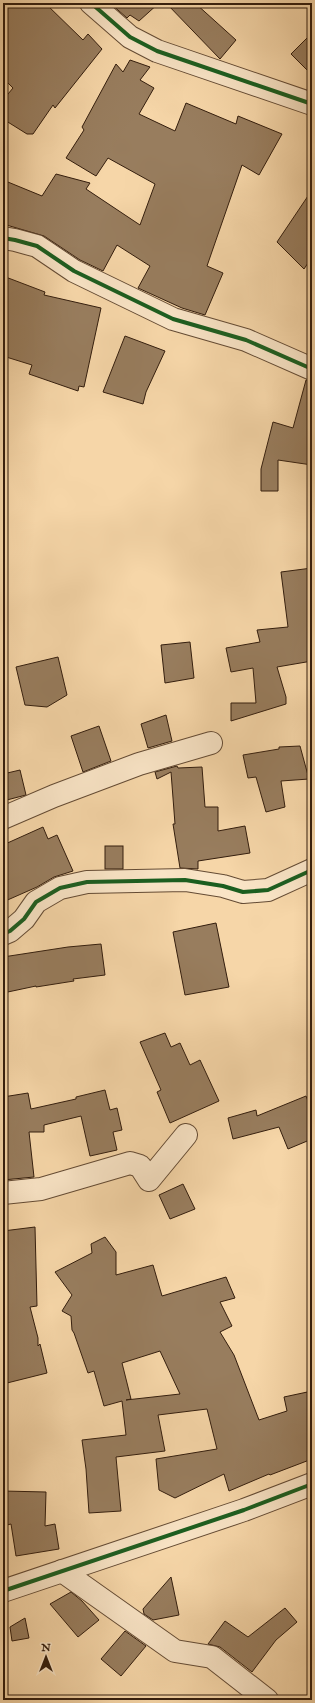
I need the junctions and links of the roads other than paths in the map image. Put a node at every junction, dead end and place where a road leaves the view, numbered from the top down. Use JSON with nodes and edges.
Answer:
{"nodes":[{"id":1,"x":91,"y":3,"type":"edge"},
{"id":2,"x":312,"y":104,"type":"edge"},
{"id":3,"x":3,"y":238,"type":"edge"},
{"id":4,"x":312,"y":369,"type":"edge"},
{"id":5,"x":210,"y":743,"type":"dead end"},
{"id":6,"x":3,"y":818,"type":"edge"},
{"id":7,"x":312,"y":870,"type":"edge"},
{"id":8,"x":3,"y":934,"type":"edge"},
{"id":9,"x":186,"y":1135,"type":"dead end"},
{"id":10,"x":3,"y":1193,"type":"edge"},
{"id":11,"x":312,"y":1484,"type":"edge"},
{"id":12,"x":62,"y":1571,"type":"junction"},
{"id":13,"x":3,"y":1592,"type":"edge"},
{"id":14,"x":267,"y":1700,"type":"edge"}],
"edges":[{"from":1,"to":2,"type":"street"},
{"from":3,"to":4,"type":"street"},
{"from":5,"to":6,"type":"street"},
{"from":7,"to":8,"type":"street"},
{"from":9,"to":10,"type":"street"},
{"from":11,"to":12,"type":"street"},
{"from":12,"to":13,"type":"street"},
{"from":12,"to":14,"type":"street"}]}
